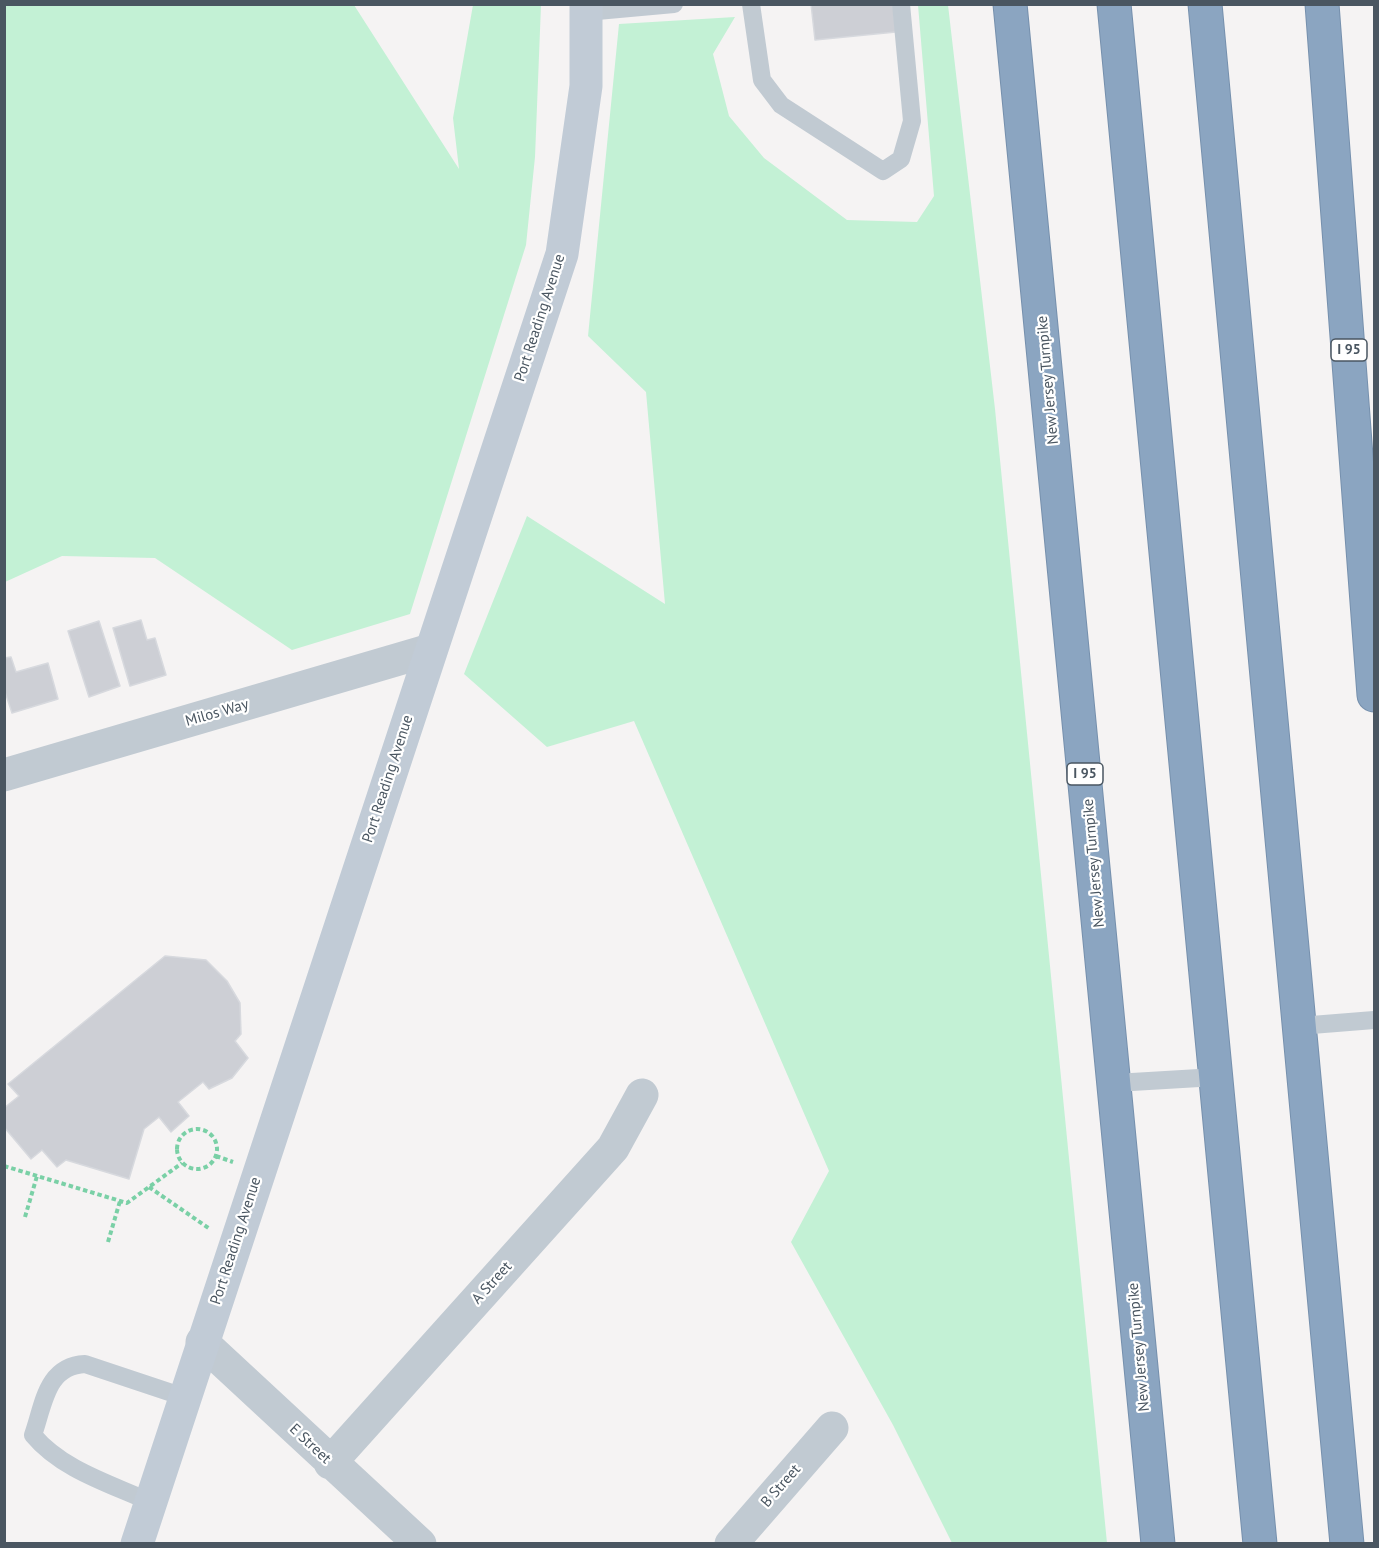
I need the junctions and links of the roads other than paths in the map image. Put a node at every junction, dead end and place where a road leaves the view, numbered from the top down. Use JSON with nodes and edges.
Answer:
{"nodes":[{"id":1,"x":674,"y":4,"type":"edge"},
{"id":2,"x":751,"y":4,"type":"edge"},
{"id":3,"x":901,"y":4,"type":"edge"},
{"id":4,"x":1010,"y":4,"type":"edge"},
{"id":5,"x":1114,"y":4,"type":"edge"},
{"id":6,"x":1205,"y":4,"type":"edge"},
{"id":7,"x":1322,"y":4,"type":"edge"},
{"id":8,"x":586,"y":8,"type":"edge"},
{"id":9,"x":430,"y":650,"type":"junction"},
{"id":10,"x":1374,"y":695,"type":"edge"},
{"id":11,"x":4,"y":775,"type":"edge"},
{"id":12,"x":1374,"y":1020,"type":"edge"},
{"id":13,"x":1299,"y":1026,"type":"junction"},
{"id":14,"x":1216,"y":1077,"type":"junction"},
{"id":15,"x":1115,"y":1083,"type":"junction"},
{"id":16,"x":642,"y":1095,"type":"dead end"},
{"id":17,"x":202,"y":1342,"type":"junction"},
{"id":18,"x":184,"y":1397,"type":"junction"},
{"id":19,"x":832,"y":1428,"type":"dead end"},
{"id":20,"x":330,"y":1462,"type":"junction"},
{"id":21,"x":150,"y":1502,"type":"junction"},
{"id":22,"x":137,"y":1544,"type":"edge"},
{"id":23,"x":420,"y":1544,"type":"edge"},
{"id":24,"x":730,"y":1544,"type":"edge"},
{"id":25,"x":1158,"y":1544,"type":"edge"},
{"id":26,"x":1260,"y":1544,"type":"edge"},
{"id":27,"x":1347,"y":1544,"type":"edge"}],
"edges":[{"from":1,"to":8,"type":"lane"},
{"from":2,"to":3,"type":"lane"},
{"from":4,"to":15,"type":"highway","name":"New Jersey Turnpike","number":"I 95"},
{"from":5,"to":14,"type":"highway"},
{"from":6,"to":13,"type":"highway"},
{"from":7,"to":10,"type":"highway","number":"I 95"},
{"from":8,"to":9,"type":"main road","name":"Port Reading Avenue"},
{"from":9,"to":11,"type":"street","name":"Milos Way"},
{"from":9,"to":17,"type":"main road","name":"Port Reading Avenue"},
{"from":12,"to":13,"type":"lane"},
{"from":13,"to":27,"type":"highway"},
{"from":14,"to":15,"type":"lane"},
{"from":14,"to":26,"type":"highway"},
{"from":15,"to":25,"type":"highway","name":"New Jersey Turnpike","number":"I 95"},
{"from":16,"to":20,"type":"street","name":"A Street"},
{"from":17,"to":18,"type":"main road","name":"Port Reading Avenue"},
{"from":17,"to":20,"type":"street","name":"E Street"},
{"from":18,"to":21,"type":"main road","name":"Port Reading Avenue"},
{"from":18,"to":21,"type":"lane"},
{"from":19,"to":24,"type":"street","name":"B Street"},
{"from":20,"to":23,"type":"street","name":"E Street"},
{"from":21,"to":22,"type":"main road","name":"Port Reading Avenue"}]}
